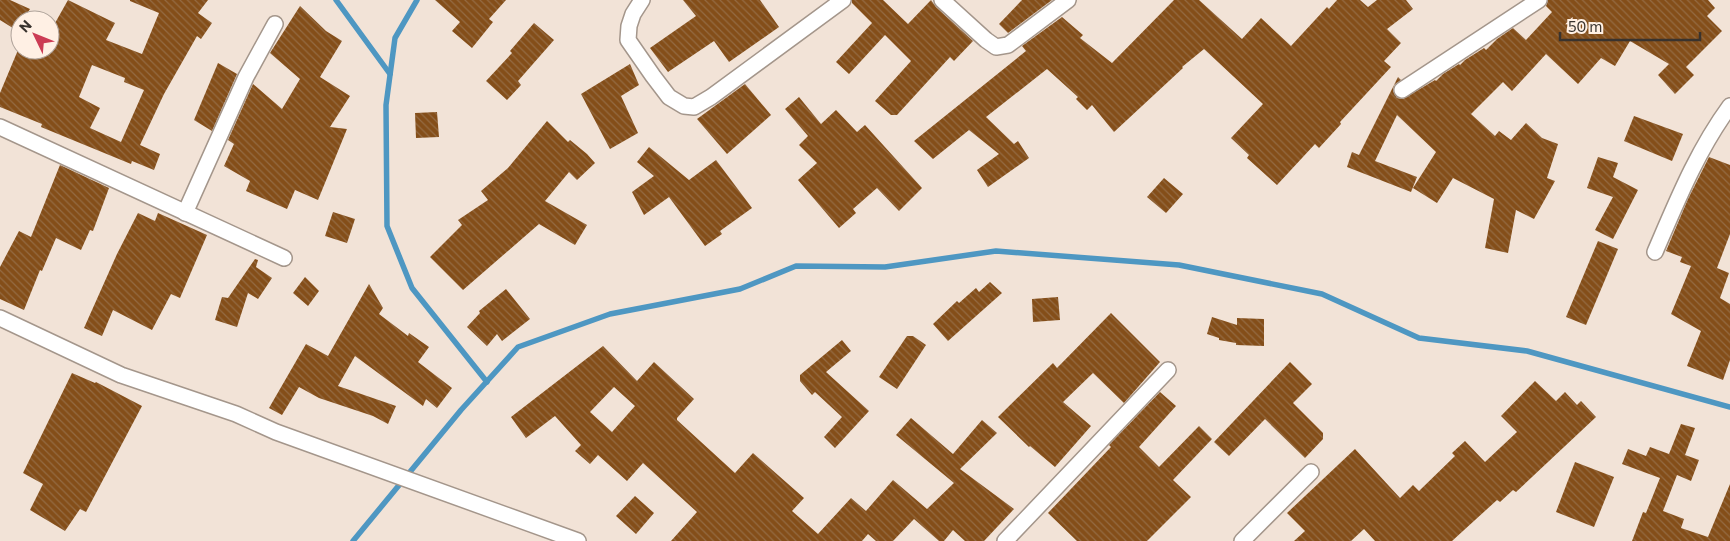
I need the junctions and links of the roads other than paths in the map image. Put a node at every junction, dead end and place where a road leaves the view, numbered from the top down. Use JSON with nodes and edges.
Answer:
{"nodes":[{"id":1,"x":642,"y":0,"type":"edge"},
{"id":2,"x":843,"y":0,"type":"edge"},
{"id":3,"x":942,"y":0,"type":"edge"},
{"id":4,"x":1068,"y":0,"type":"edge"},
{"id":5,"x":1539,"y":0,"type":"edge"},
{"id":6,"x":274,"y":24,"type":"dead end"},
{"id":7,"x":1402,"y":90,"type":"dead end"},
{"id":8,"x":1730,"y":106,"type":"edge"},
{"id":9,"x":0,"y":127,"type":"edge"},
{"id":10,"x":186,"y":212,"type":"junction"},
{"id":11,"x":1655,"y":252,"type":"dead end"},
{"id":12,"x":284,"y":258,"type":"dead end"},
{"id":13,"x":0,"y":318,"type":"edge"},
{"id":14,"x":1168,"y":370,"type":"dead end"},
{"id":15,"x":1311,"y":472,"type":"dead end"},
{"id":16,"x":578,"y":541,"type":"edge"},
{"id":17,"x":1005,"y":541,"type":"edge"},
{"id":18,"x":1242,"y":541,"type":"edge"}],
"edges":[{"from":1,"to":2,"type":"street"},
{"from":3,"to":4,"type":"street"},
{"from":5,"to":7,"type":"street"},
{"from":6,"to":10,"type":"street"},
{"from":8,"to":11,"type":"street"},
{"from":9,"to":10,"type":"street"},
{"from":10,"to":12,"type":"street"},
{"from":13,"to":16,"type":"street"},
{"from":14,"to":17,"type":"street"},
{"from":15,"to":18,"type":"street"}]}
